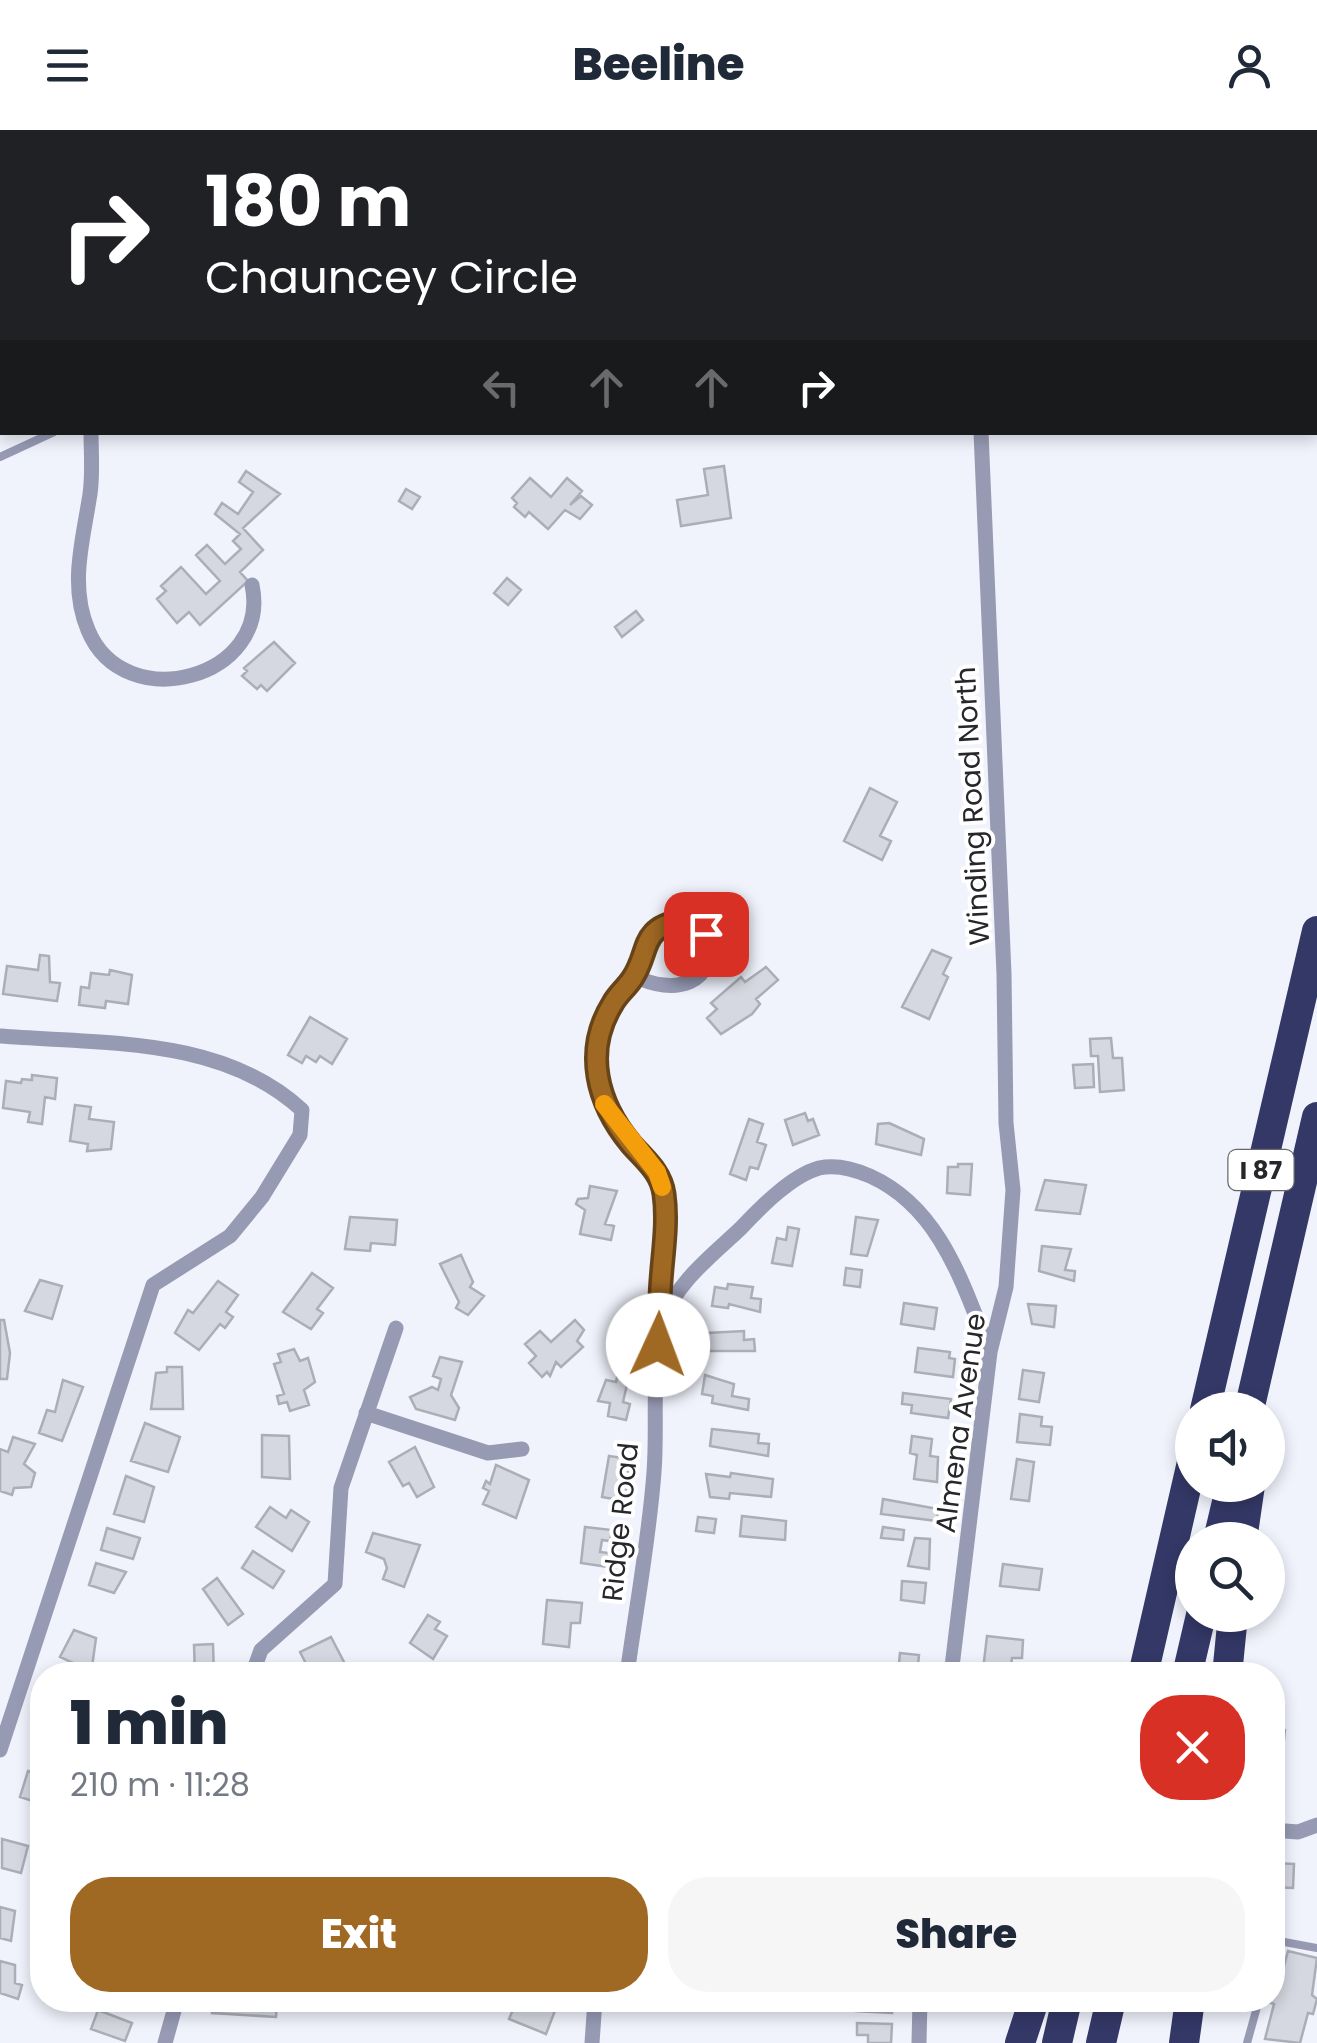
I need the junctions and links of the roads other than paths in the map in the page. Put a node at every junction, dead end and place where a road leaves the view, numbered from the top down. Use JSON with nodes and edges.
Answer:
{"nodes":[{"id":1,"x":48,"y":435,"type":"edge"},
{"id":2,"x":92,"y":435,"type":"edge"},
{"id":3,"x":981,"y":435,"type":"edge"},
{"id":4,"x":0,"y":457,"type":"edge"},
{"id":5,"x":252,"y":586,"type":"dead end"},
{"id":6,"x":1317,"y":931,"type":"edge"},
{"id":7,"x":635,"y":976,"type":"junction"},
{"id":8,"x":0,"y":1036,"type":"edge"},
{"id":9,"x":1317,"y":1117,"type":"edge"},
{"id":10,"x":1012,"y":1177,"type":"joint"},
{"id":11,"x":1277,"y":1288,"type":"junction"},
{"id":12,"x":665,"y":1315,"type":"junction"},
{"id":13,"x":396,"y":1328,"type":"dead end"},
{"id":14,"x":990,"y":1352,"type":"junction"},
{"id":15,"x":1208,"y":1392,"type":"edge"},
{"id":16,"x":1252,"y":1392,"type":"edge"},
{"id":17,"x":1263,"y":1392,"type":"edge"},
{"id":18,"x":366,"y":1413,"type":"junction"},
{"id":19,"x":522,"y":1448,"type":"dead end"},
{"id":20,"x":1182,"y":1502,"type":"edge"},
{"id":21,"x":1197,"y":1632,"type":"edge"},
{"id":22,"x":1232,"y":1632,"type":"edge"},
{"id":23,"x":257,"y":1662,"type":"edge"},
{"id":24,"x":629,"y":1662,"type":"edge"},
{"id":25,"x":953,"y":1662,"type":"edge"},
{"id":26,"x":1144,"y":1662,"type":"edge"},
{"id":27,"x":1190,"y":1662,"type":"edge"},
{"id":28,"x":1229,"y":1662,"type":"edge"},
{"id":29,"x":0,"y":1750,"type":"edge"},
{"id":30,"x":1317,"y":1826,"type":"edge"},
{"id":31,"x":1285,"y":1831,"type":"edge"},
{"id":32,"x":1285,"y":1943,"type":"edge"},
{"id":33,"x":1317,"y":1948,"type":"edge"},
{"id":34,"x":174,"y":2012,"type":"edge"},
{"id":35,"x":595,"y":2012,"type":"edge"},
{"id":36,"x":920,"y":2012,"type":"edge"},
{"id":37,"x":1030,"y":2012,"type":"edge"},
{"id":38,"x":1064,"y":2012,"type":"edge"},
{"id":39,"x":1108,"y":2012,"type":"edge"},
{"id":40,"x":1188,"y":2012,"type":"edge"},
{"id":41,"x":1256,"y":2012,"type":"edge"},
{"id":42,"x":165,"y":2043,"type":"edge"},
{"id":43,"x":592,"y":2043,"type":"edge"},
{"id":44,"x":919,"y":2043,"type":"edge"},
{"id":45,"x":1020,"y":2043,"type":"edge"},
{"id":46,"x":1057,"y":2043,"type":"edge"},
{"id":47,"x":1101,"y":2043,"type":"edge"},
{"id":48,"x":1184,"y":2043,"type":"edge"},
{"id":49,"x":1247,"y":2043,"type":"edge"}],
"edges":[{"from":1,"to":4,"type":"lane"},
{"from":2,"to":5,"type":"street"},
{"from":3,"to":10,"type":"street","name":"Winding Road North"},
{"from":6,"to":15,"type":"highway","number":"I 87"},
{"from":7,"to":7,"type":"street"},
{"from":7,"to":12,"type":"street"},
{"from":8,"to":29,"type":"street"},
{"from":9,"to":11,"type":"highway","number":"I 87"},
{"from":10,"to":14,"type":"street","name":"Almena Avenue"},
{"from":11,"to":16,"type":"highway","number":"I 87"},
{"from":11,"to":17,"type":"highway"},
{"from":12,"to":14,"type":"street"},
{"from":12,"to":24,"type":"street","name":"Ridge Road"},
{"from":13,"to":18,"type":"street"},
{"from":14,"to":25,"type":"street","name":"Almena Avenue"},
{"from":18,"to":19,"type":"street"},
{"from":18,"to":23,"type":"street"},
{"from":20,"to":26,"type":"highway"},
{"from":21,"to":27,"type":"highway"},
{"from":22,"to":28,"type":"highway"},
{"from":30,"to":31,"type":"street"},
{"from":32,"to":33,"type":"lane"},
{"from":34,"to":42,"type":"street"},
{"from":35,"to":43,"type":"street"},
{"from":36,"to":44,"type":"street"},
{"from":37,"to":45,"type":"highway"},
{"from":38,"to":46,"type":"highway"},
{"from":39,"to":47,"type":"highway"},
{"from":40,"to":48,"type":"highway"},
{"from":41,"to":49,"type":"lane"}]}
